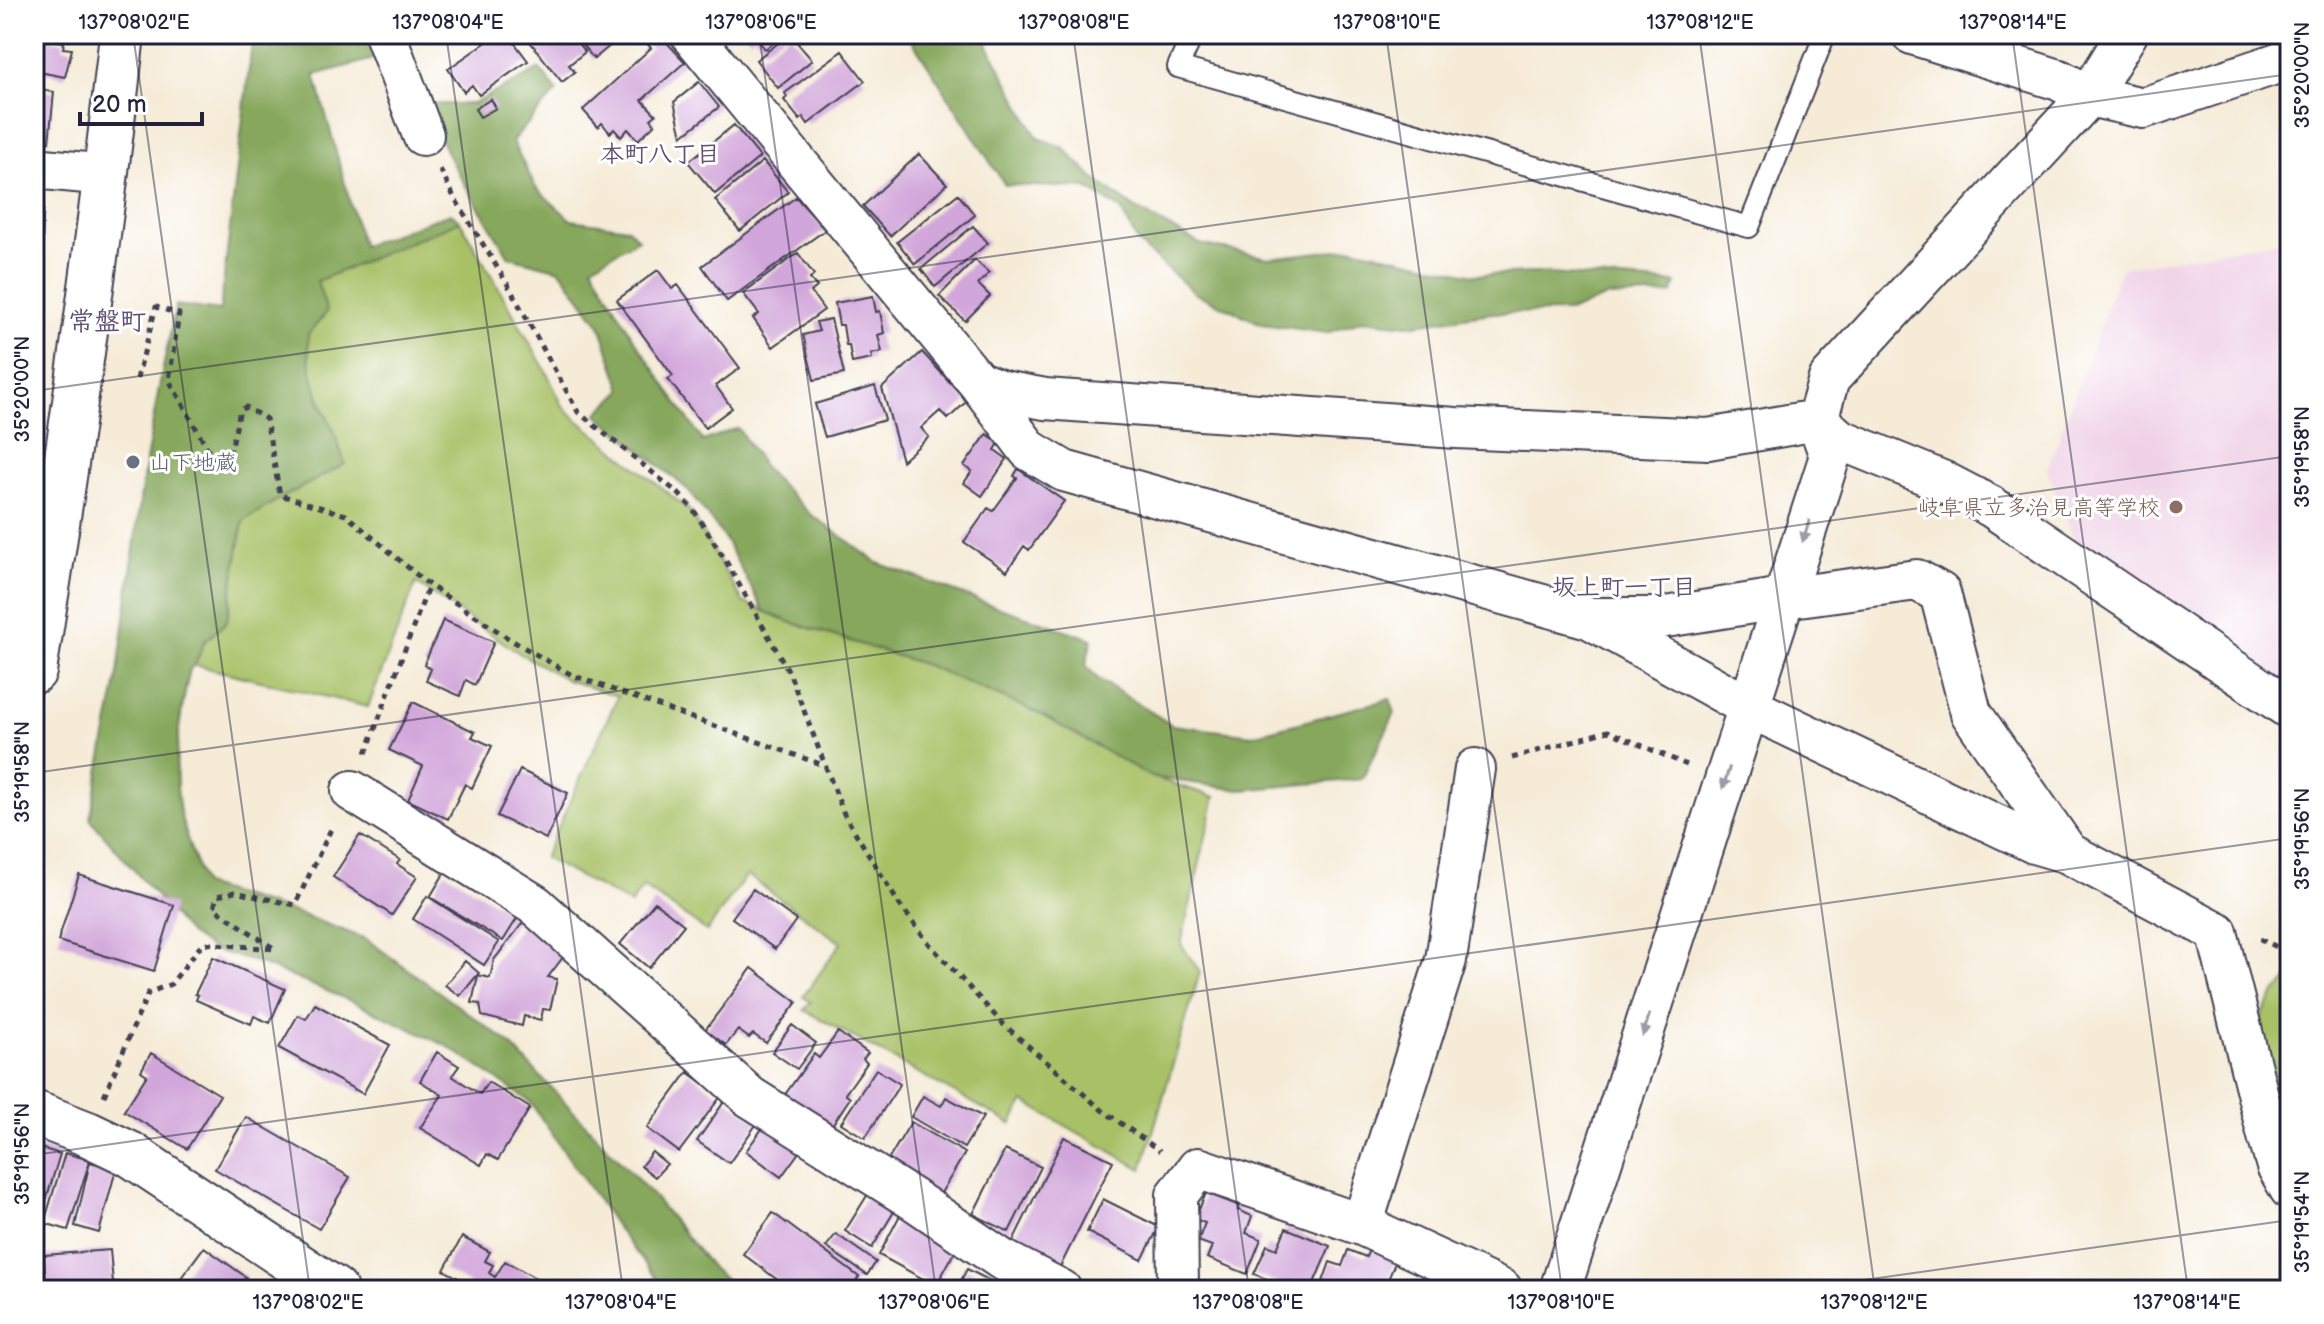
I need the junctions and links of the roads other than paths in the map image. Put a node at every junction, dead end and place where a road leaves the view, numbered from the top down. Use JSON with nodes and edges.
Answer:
{"nodes":[{"id":1,"x":122,"y":34,"type":"edge"},
{"id":2,"x":385,"y":34,"type":"edge"},
{"id":3,"x":691,"y":34,"type":"edge"},
{"id":4,"x":1193,"y":34,"type":"edge"},
{"id":5,"x":1825,"y":34,"type":"edge"},
{"id":6,"x":1912,"y":34,"type":"edge"},
{"id":7,"x":2127,"y":34,"type":"edge"},
{"id":8,"x":2290,"y":59,"type":"edge"},
{"id":9,"x":2089,"y":96,"type":"junction"},
{"id":10,"x":423,"y":135,"type":"road end"},
{"id":11,"x":34,"y":168,"type":"edge"},
{"id":12,"x":107,"y":175,"type":"junction"},
{"id":13,"x":977,"y":381,"type":"junction"},
{"id":14,"x":1817,"y":420,"type":"junction"},
{"id":15,"x":48,"y":500,"type":"edge"},
{"id":16,"x":1784,"y":598,"type":"junction"},
{"id":17,"x":1589,"y":618,"type":"junction"},
{"id":18,"x":34,"y":671,"type":"edge"},
{"id":19,"x":1749,"y":707,"type":"junction"},
{"id":20,"x":2290,"y":709,"type":"edge"},
{"id":21,"x":1475,"y":769,"type":"road end"},
{"id":22,"x":352,"y":791,"type":"road end"},
{"id":23,"x":2068,"y":853,"type":"junction"},
{"id":24,"x":34,"y":1113,"type":"edge"},
{"id":25,"x":2290,"y":1189,"type":"edge"},
{"id":26,"x":1362,"y":1225,"type":"junction"},
{"id":27,"x":335,"y":1290,"type":"edge"},
{"id":28,"x":1061,"y":1290,"type":"edge"},
{"id":29,"x":1178,"y":1290,"type":"edge"},
{"id":30,"x":1502,"y":1290,"type":"edge"},
{"id":31,"x":1560,"y":1290,"type":"edge"}],
"edges":[{"from":1,"to":12,"type":"street"},
{"from":2,"to":10,"type":"street"},
{"from":3,"to":13,"type":"street"},
{"from":4,"to":5,"type":"lane"},
{"from":6,"to":9,"type":"street"},
{"from":7,"to":9,"type":"street"},
{"from":8,"to":9,"type":"street"},
{"from":9,"to":14,"type":"street"},
{"from":11,"to":12,"type":"street"},
{"from":12,"to":15,"type":"street"},
{"from":13,"to":14,"type":"street"},
{"from":13,"to":17,"type":"street"},
{"from":14,"to":16,"type":"street","one_way":true},
{"from":14,"to":20,"type":"street"},
{"from":15,"to":18,"type":"street"},
{"from":16,"to":17,"type":"street"},
{"from":16,"to":19,"type":"street"},
{"from":16,"to":23,"type":"street"},
{"from":17,"to":19,"type":"street"},
{"from":19,"to":23,"type":"street"},
{"from":19,"to":31,"type":"street","one_way":true},
{"from":21,"to":26,"type":"street"},
{"from":22,"to":28,"type":"street"},
{"from":23,"to":25,"type":"street"},
{"from":24,"to":27,"type":"street"},
{"from":26,"to":29,"type":"street"},
{"from":26,"to":30,"type":"street"}]}
